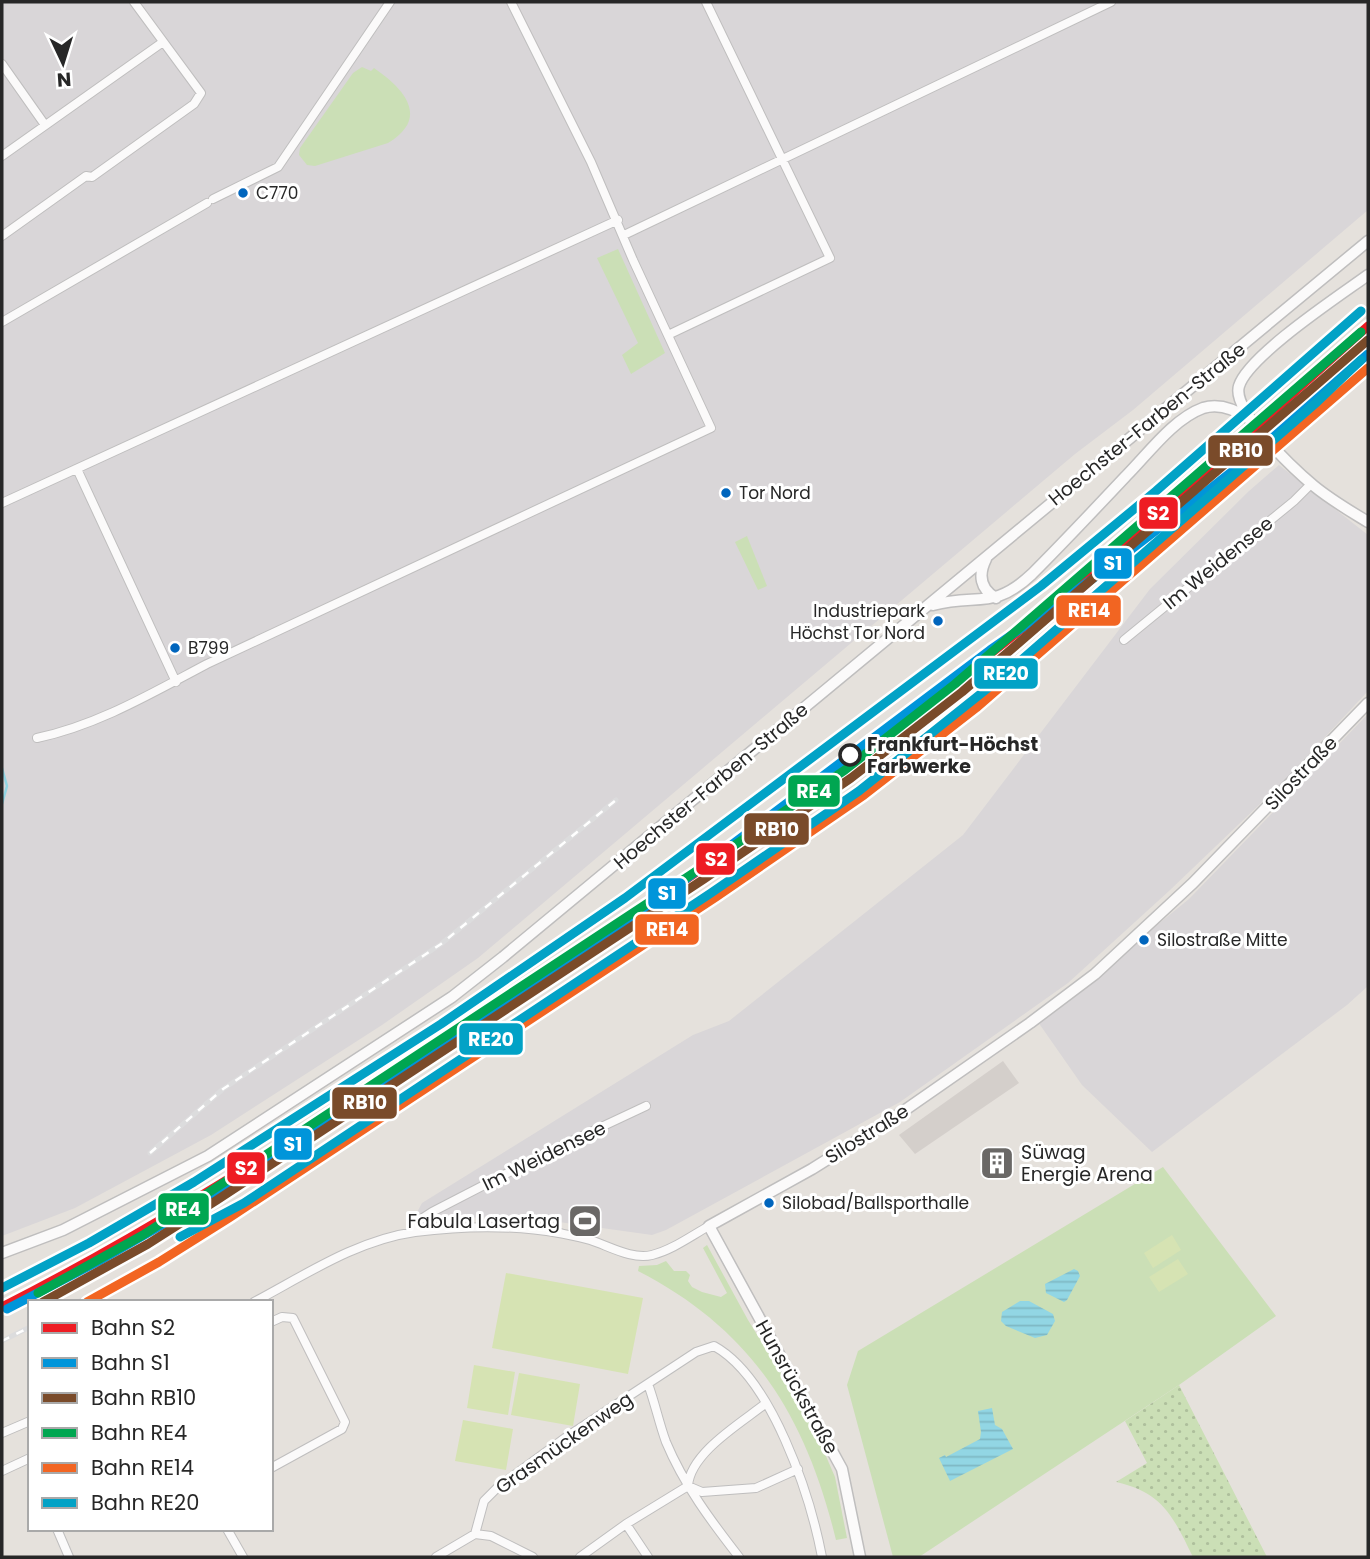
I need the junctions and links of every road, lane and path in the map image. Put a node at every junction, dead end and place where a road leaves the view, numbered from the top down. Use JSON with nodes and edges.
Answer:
{"nodes":[{"id":1,"x":134,"y":2,"type":"edge"},
{"id":2,"x":390,"y":2,"type":"edge"},
{"id":3,"x":511,"y":2,"type":"edge"},
{"id":4,"x":706,"y":2,"type":"edge"},
{"id":5,"x":1111,"y":2,"type":"edge"},
{"id":6,"x":163,"y":42,"type":"junction"},
{"id":7,"x":2,"y":64,"type":"edge"},
{"id":8,"x":45,"y":125,"type":"junction"},
{"id":9,"x":2,"y":156,"type":"edge"},
{"id":10,"x":782,"y":159,"type":"junction"},
{"id":11,"x":618,"y":220,"type":"junction"},
{"id":12,"x":624,"y":235,"type":"junction"},
{"id":13,"x":2,"y":236,"type":"edge"},
{"id":14,"x":1368,"y":241,"type":"edge"},
{"id":15,"x":1368,"y":275,"type":"edge"},
{"id":16,"x":2,"y":322,"type":"edge"},
{"id":17,"x":668,"y":335,"type":"junction"},
{"id":18,"x":1239,"y":409,"type":"junction"},
{"id":19,"x":77,"y":469,"type":"junction"},
{"id":20,"x":1311,"y":484,"type":"junction"},
{"id":21,"x":2,"y":503,"type":"edge"},
{"id":22,"x":1368,"y":522,"type":"edge"},
{"id":23,"x":987,"y":557,"type":"junction"},
{"id":24,"x":996,"y":598,"type":"junction"},
{"id":25,"x":928,"y":606,"type":"junction"},
{"id":26,"x":1124,"y":640,"type":"dead end"},
{"id":27,"x":176,"y":682,"type":"junction"},
{"id":28,"x":1368,"y":703,"type":"edge"},
{"id":29,"x":37,"y":738,"type":"dead end"},
{"id":30,"x":646,"y":1106,"type":"dead end"},
{"id":31,"x":709,"y":1226,"type":"junction"},
{"id":32,"x":412,"y":1232,"type":"junction"},
{"id":33,"x":2,"y":1253,"type":"edge"},
{"id":34,"x":258,"y":1300,"type":"edge"},
{"id":35,"x":273,"y":1321,"type":"edge"},
{"id":36,"x":648,"y":1384,"type":"junction"},
{"id":37,"x":765,"y":1404,"type":"junction"},
{"id":38,"x":28,"y":1422,"type":"edge"},
{"id":39,"x":2,"y":1433,"type":"edge"},
{"id":40,"x":28,"y":1463,"type":"edge"},
{"id":41,"x":273,"y":1467,"type":"edge"},
{"id":42,"x":798,"y":1469,"type":"junction"},
{"id":43,"x":2,"y":1471,"type":"edge"},
{"id":44,"x":688,"y":1486,"type":"junction"},
{"id":45,"x":626,"y":1524,"type":"junction"},
{"id":46,"x":58,"y":1531,"type":"edge"},
{"id":47,"x":228,"y":1531,"type":"edge"},
{"id":48,"x":475,"y":1534,"type":"junction"},
{"id":49,"x":69,"y":1557,"type":"edge"},
{"id":50,"x":243,"y":1557,"type":"edge"},
{"id":51,"x":436,"y":1557,"type":"edge"},
{"id":52,"x":533,"y":1557,"type":"edge"},
{"id":53,"x":580,"y":1557,"type":"edge"},
{"id":54,"x":648,"y":1557,"type":"edge"},
{"id":55,"x":739,"y":1557,"type":"edge"},
{"id":56,"x":822,"y":1557,"type":"edge"},
{"id":57,"x":860,"y":1557,"type":"edge"}],
"edges":[{"from":1,"to":6,"type":"street"},
{"from":2,"to":16,"type":"street"},
{"from":3,"to":11,"type":"street"},
{"from":4,"to":10,"type":"street"},
{"from":5,"to":10,"type":"street"},
{"from":6,"to":8,"type":"street"},
{"from":6,"to":13,"type":"street"},
{"from":7,"to":8,"type":"street"},
{"from":8,"to":9,"type":"street"},
{"from":10,"to":12,"type":"street"},
{"from":10,"to":17,"type":"street"},
{"from":11,"to":12,"type":"street"},
{"from":11,"to":19,"type":"street"},
{"from":12,"to":17,"type":"street"},
{"from":14,"to":23,"type":"main road","name":"Hoechster-Farben-Straße"},
{"from":15,"to":18,"type":"main road"},
{"from":17,"to":27,"type":"street"},
{"from":18,"to":20,"type":"main road"},
{"from":18,"to":24,"type":"main road"},
{"from":19,"to":21,"type":"street"},
{"from":19,"to":27,"type":"street"},
{"from":20,"to":22,"type":"main road"},
{"from":20,"to":26,"type":"street","name":"Im Weidensee"},
{"from":23,"to":24,"type":"main road"},
{"from":23,"to":25,"type":"main road","name":"Hoechster-Farben-Straße"},
{"from":24,"to":25,"type":"main road"},
{"from":25,"to":33,"type":"main road","name":"Hoechster-Farben-Straße"},
{"from":27,"to":29,"type":"street"},
{"from":28,"to":31,"type":"main road","name":"Silostraße"},
{"from":30,"to":32,"type":"street","name":"Im Weidensee"},
{"from":31,"to":32,"type":"street","name":"Silostraße"},
{"from":31,"to":57,"type":"main road","name":"Hunsrückstraße"},
{"from":32,"to":34,"type":"street","name":"Silostraße"},
{"from":35,"to":41,"type":"street"},
{"from":36,"to":37,"type":"street","name":"Grasmückenweg"},
{"from":36,"to":44,"type":"street"},
{"from":36,"to":48,"type":"street","name":"Grasmückenweg"},
{"from":37,"to":42,"type":"street"},
{"from":37,"to":44,"type":"street"},
{"from":38,"to":39,"type":"street"},
{"from":40,"to":43,"type":"street"},
{"from":42,"to":44,"type":"street"},
{"from":42,"to":56,"type":"street"},
{"from":44,"to":45,"type":"street"},
{"from":44,"to":55,"type":"street"},
{"from":45,"to":53,"type":"street"},
{"from":45,"to":54,"type":"street"},
{"from":46,"to":49,"type":"street"},
{"from":47,"to":50,"type":"street"},
{"from":48,"to":51,"type":"street"},
{"from":48,"to":52,"type":"street"}]}
